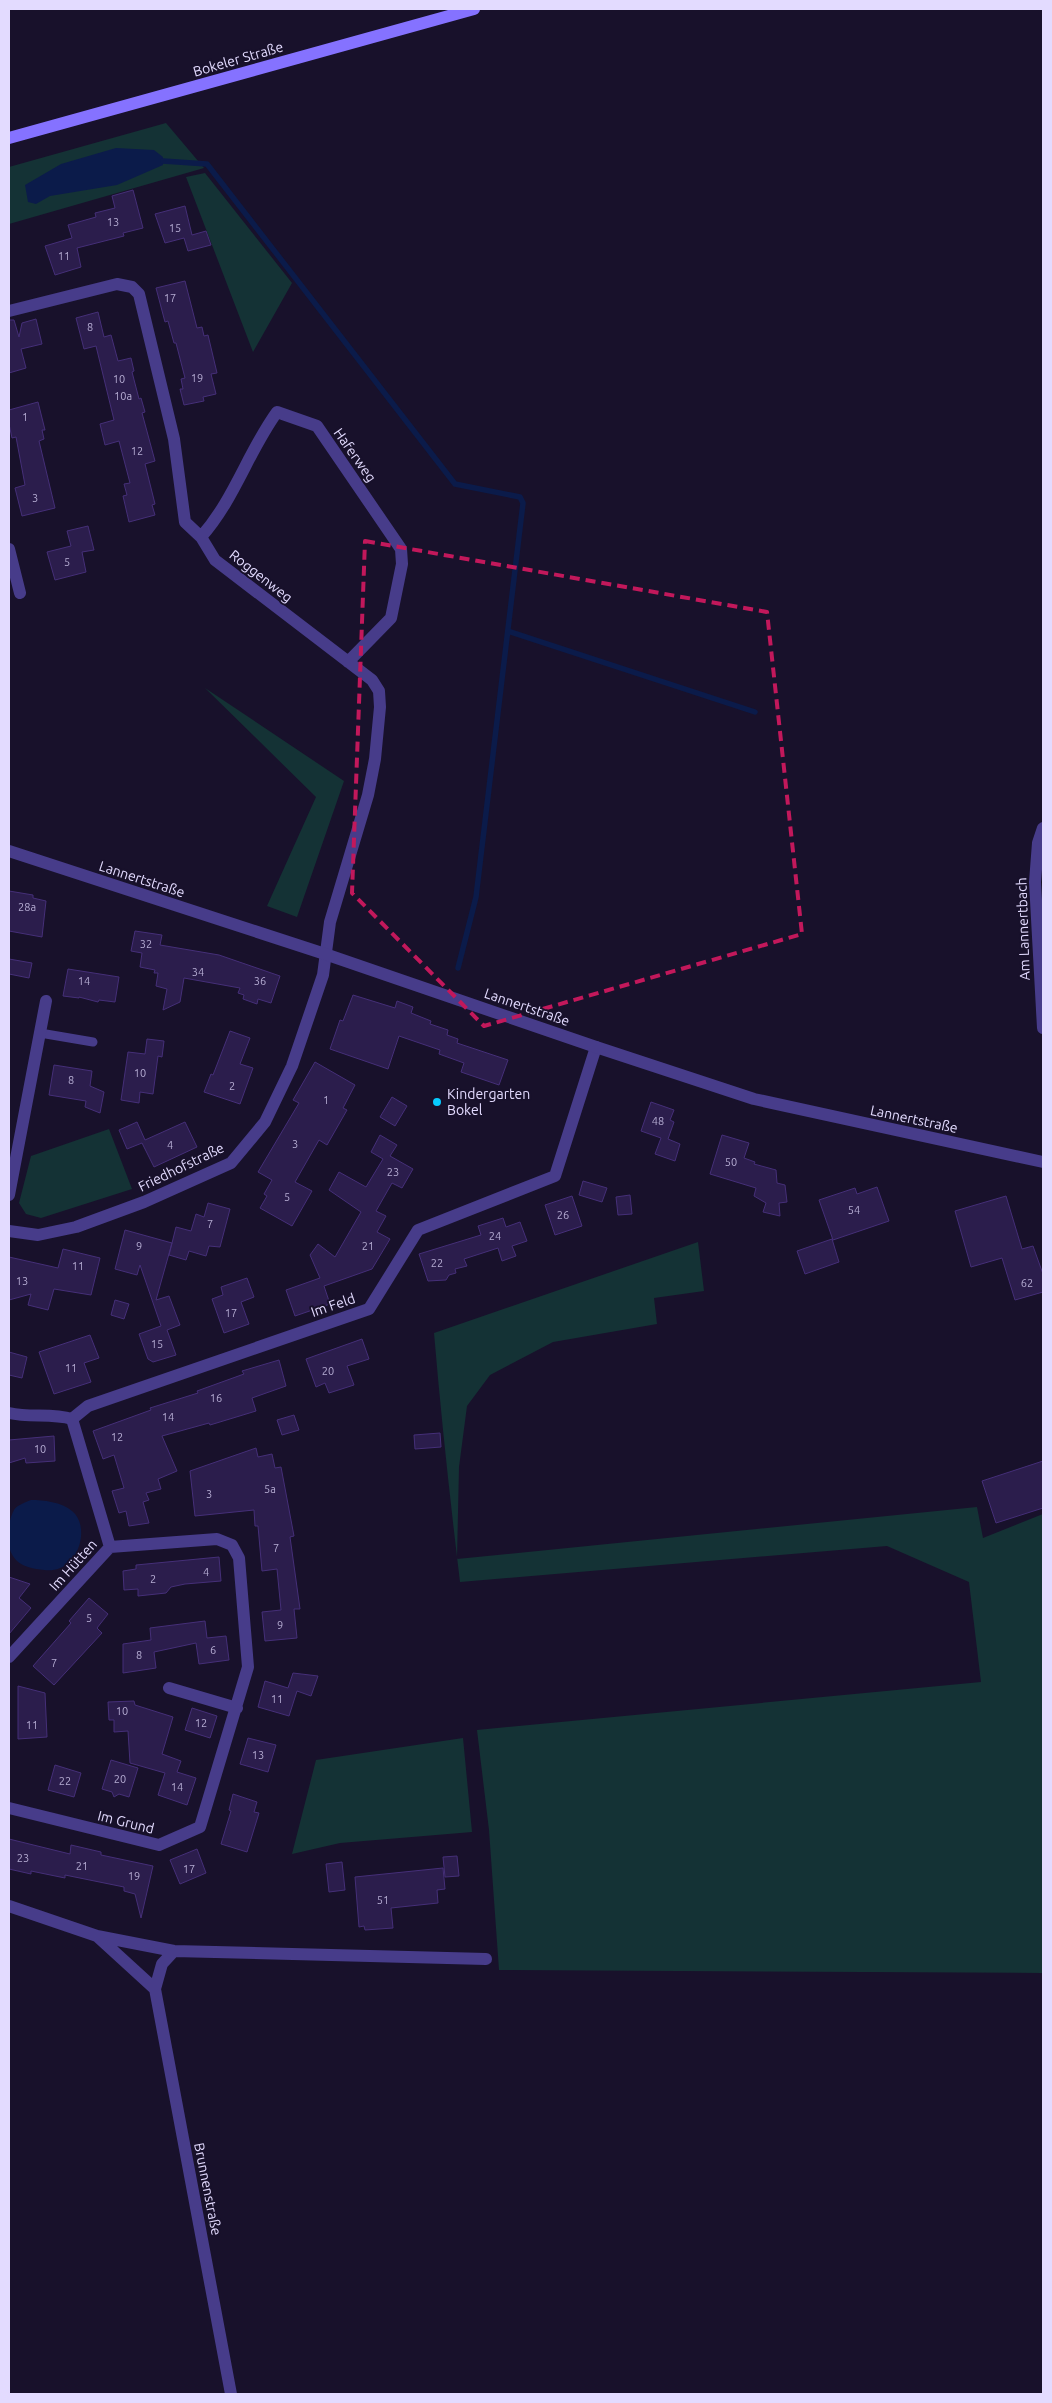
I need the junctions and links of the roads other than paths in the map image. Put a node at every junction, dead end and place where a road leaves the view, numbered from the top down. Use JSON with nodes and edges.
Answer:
{"nodes":[{"id":1,"x":474,"y":9,"type":"edge"},
{"id":2,"x":9,"y":138,"type":"edge"},
{"id":3,"x":9,"y":311,"type":"edge"},
{"id":4,"x":201,"y":537,"type":"junction"},
{"id":5,"x":9,"y":549,"type":"edge"},
{"id":6,"x":20,"y":593,"type":"dead end"},
{"id":7,"x":348,"y":662,"type":"junction"},
{"id":8,"x":1043,"y":828,"type":"edge"},
{"id":9,"x":9,"y":851,"type":"edge"},
{"id":10,"x":325,"y":954,"type":"junction"},
{"id":11,"x":46,"y":1001,"type":"dead end"},
{"id":12,"x":1043,"y":1028,"type":"edge"},
{"id":13,"x":40,"y":1033,"type":"junction"},
{"id":14,"x":93,"y":1042,"type":"dead end"},
{"id":15,"x":596,"y":1047,"type":"junction"},
{"id":16,"x":1043,"y":1162,"type":"edge"},
{"id":17,"x":9,"y":1195,"type":"edge"},
{"id":18,"x":9,"y":1231,"type":"edge"},
{"id":19,"x":9,"y":1413,"type":"edge"},
{"id":20,"x":72,"y":1419,"type":"junction"},
{"id":21,"x":110,"y":1547,"type":"junction"},
{"id":22,"x":9,"y":1657,"type":"edge"},
{"id":23,"x":169,"y":1688,"type":"dead end"},
{"id":24,"x":237,"y":1708,"type":"junction"},
{"id":25,"x":9,"y":1808,"type":"edge"},
{"id":26,"x":9,"y":1906,"type":"edge"},
{"id":27,"x":97,"y":1936,"type":"junction"},
{"id":28,"x":174,"y":1951,"type":"junction"},
{"id":29,"x":486,"y":1959,"type":"dead end"},
{"id":30,"x":155,"y":1989,"type":"junction"},
{"id":31,"x":231,"y":2394,"type":"edge"}],
"edges":[{"from":1,"to":2,"type":"main road","name":"Bokeler Straße"},
{"from":3,"to":4,"type":"street","name":"Roggenweg"},
{"from":4,"to":7,"type":"street","name":"Roggenweg"},
{"from":4,"to":7,"type":"street","name":"Haferweg"},
{"from":5,"to":6,"type":"street"},
{"from":7,"to":10,"type":"street","name":"Roggenweg"},
{"from":8,"to":12,"type":"street","name":"Am Lannertbach"},
{"from":9,"to":10,"type":"street","name":"Lannertstraße"},
{"from":10,"to":15,"type":"street","name":"Lannertstraße"},
{"from":10,"to":18,"type":"street","name":"Friedhofstraße"},
{"from":11,"to":13,"type":"street"},
{"from":13,"to":14,"type":"lane"},
{"from":13,"to":17,"type":"street"},
{"from":15,"to":16,"type":"street","name":"Lannertstraße"},
{"from":15,"to":20,"type":"street","name":"Im Feld"},
{"from":19,"to":20,"type":"street"},
{"from":20,"to":21,"type":"street","name":"Im Hütten"},
{"from":21,"to":22,"type":"street","name":"Im Hütten"},
{"from":21,"to":24,"type":"street","name":"Im Grund"},
{"from":23,"to":24,"type":"street"},
{"from":24,"to":25,"type":"street","name":"Im Grund"},
{"from":26,"to":27,"type":"street"},
{"from":27,"to":28,"type":"street"},
{"from":27,"to":30,"type":"street"},
{"from":28,"to":29,"type":"street"},
{"from":28,"to":30,"type":"street","name":"Brunnenstraße"},
{"from":30,"to":31,"type":"street","name":"Brunnenstraße"}]}
